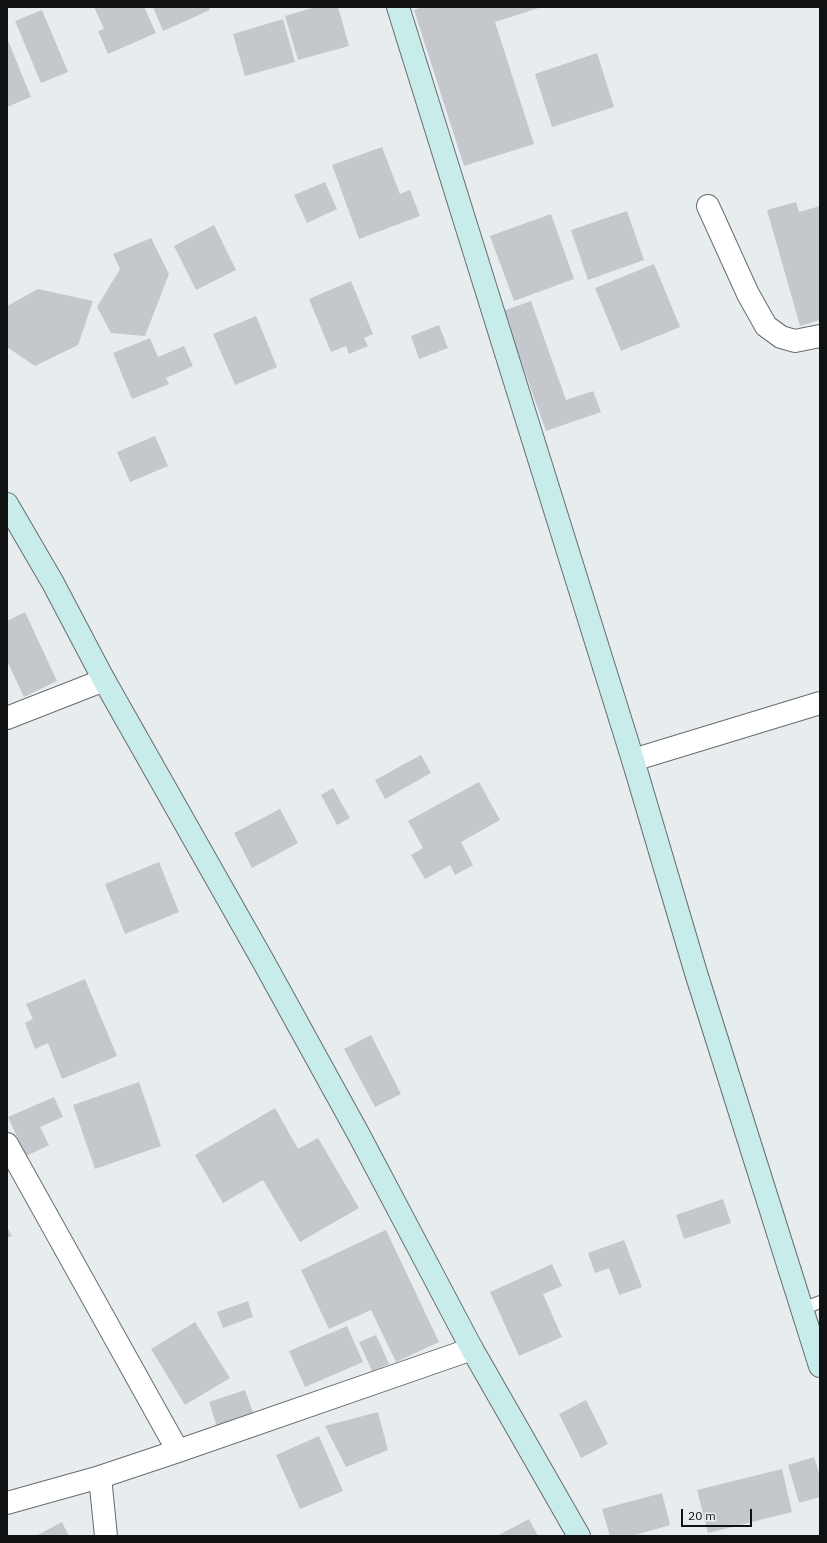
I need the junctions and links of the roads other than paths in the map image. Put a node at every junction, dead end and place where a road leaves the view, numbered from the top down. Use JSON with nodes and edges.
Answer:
{"nodes":[{"id":1,"x":398,"y":7,"type":"edge"},
{"id":2,"x":708,"y":206,"type":"dead end"},
{"id":3,"x":820,"y":336,"type":"edge"},
{"id":4,"x":7,"y":504,"type":"edge"},
{"id":5,"x":104,"y":680,"type":"junction"},
{"id":6,"x":820,"y":703,"type":"edge"},
{"id":7,"x":7,"y":718,"type":"edge"},
{"id":8,"x":633,"y":760,"type":"junction"},
{"id":9,"x":7,"y":1144,"type":"edge"},
{"id":10,"x":811,"y":1306,"type":"edge"},
{"id":11,"x":472,"y":1349,"type":"junction"},
{"id":12,"x":820,"y":1366,"type":"edge"},
{"id":13,"x":178,"y":1451,"type":"junction"},
{"id":14,"x":100,"y":1477,"type":"junction"},
{"id":15,"x":7,"y":1503,"type":"edge"},
{"id":16,"x":106,"y":1536,"type":"edge"},
{"id":17,"x":579,"y":1536,"type":"edge"}],
"edges":[{"from":1,"to":8,"type":"main road"},
{"from":2,"to":3,"type":"street"},
{"from":4,"to":5,"type":"main road"},
{"from":5,"to":7,"type":"street"},
{"from":5,"to":11,"type":"main road"},
{"from":6,"to":8,"type":"street"},
{"from":8,"to":10,"type":"main road"},
{"from":9,"to":13,"type":"street"},
{"from":10,"to":12,"type":"main road"},
{"from":11,"to":13,"type":"street"},
{"from":11,"to":17,"type":"main road"},
{"from":13,"to":14,"type":"street"},
{"from":14,"to":15,"type":"street"},
{"from":14,"to":16,"type":"street"}]}
